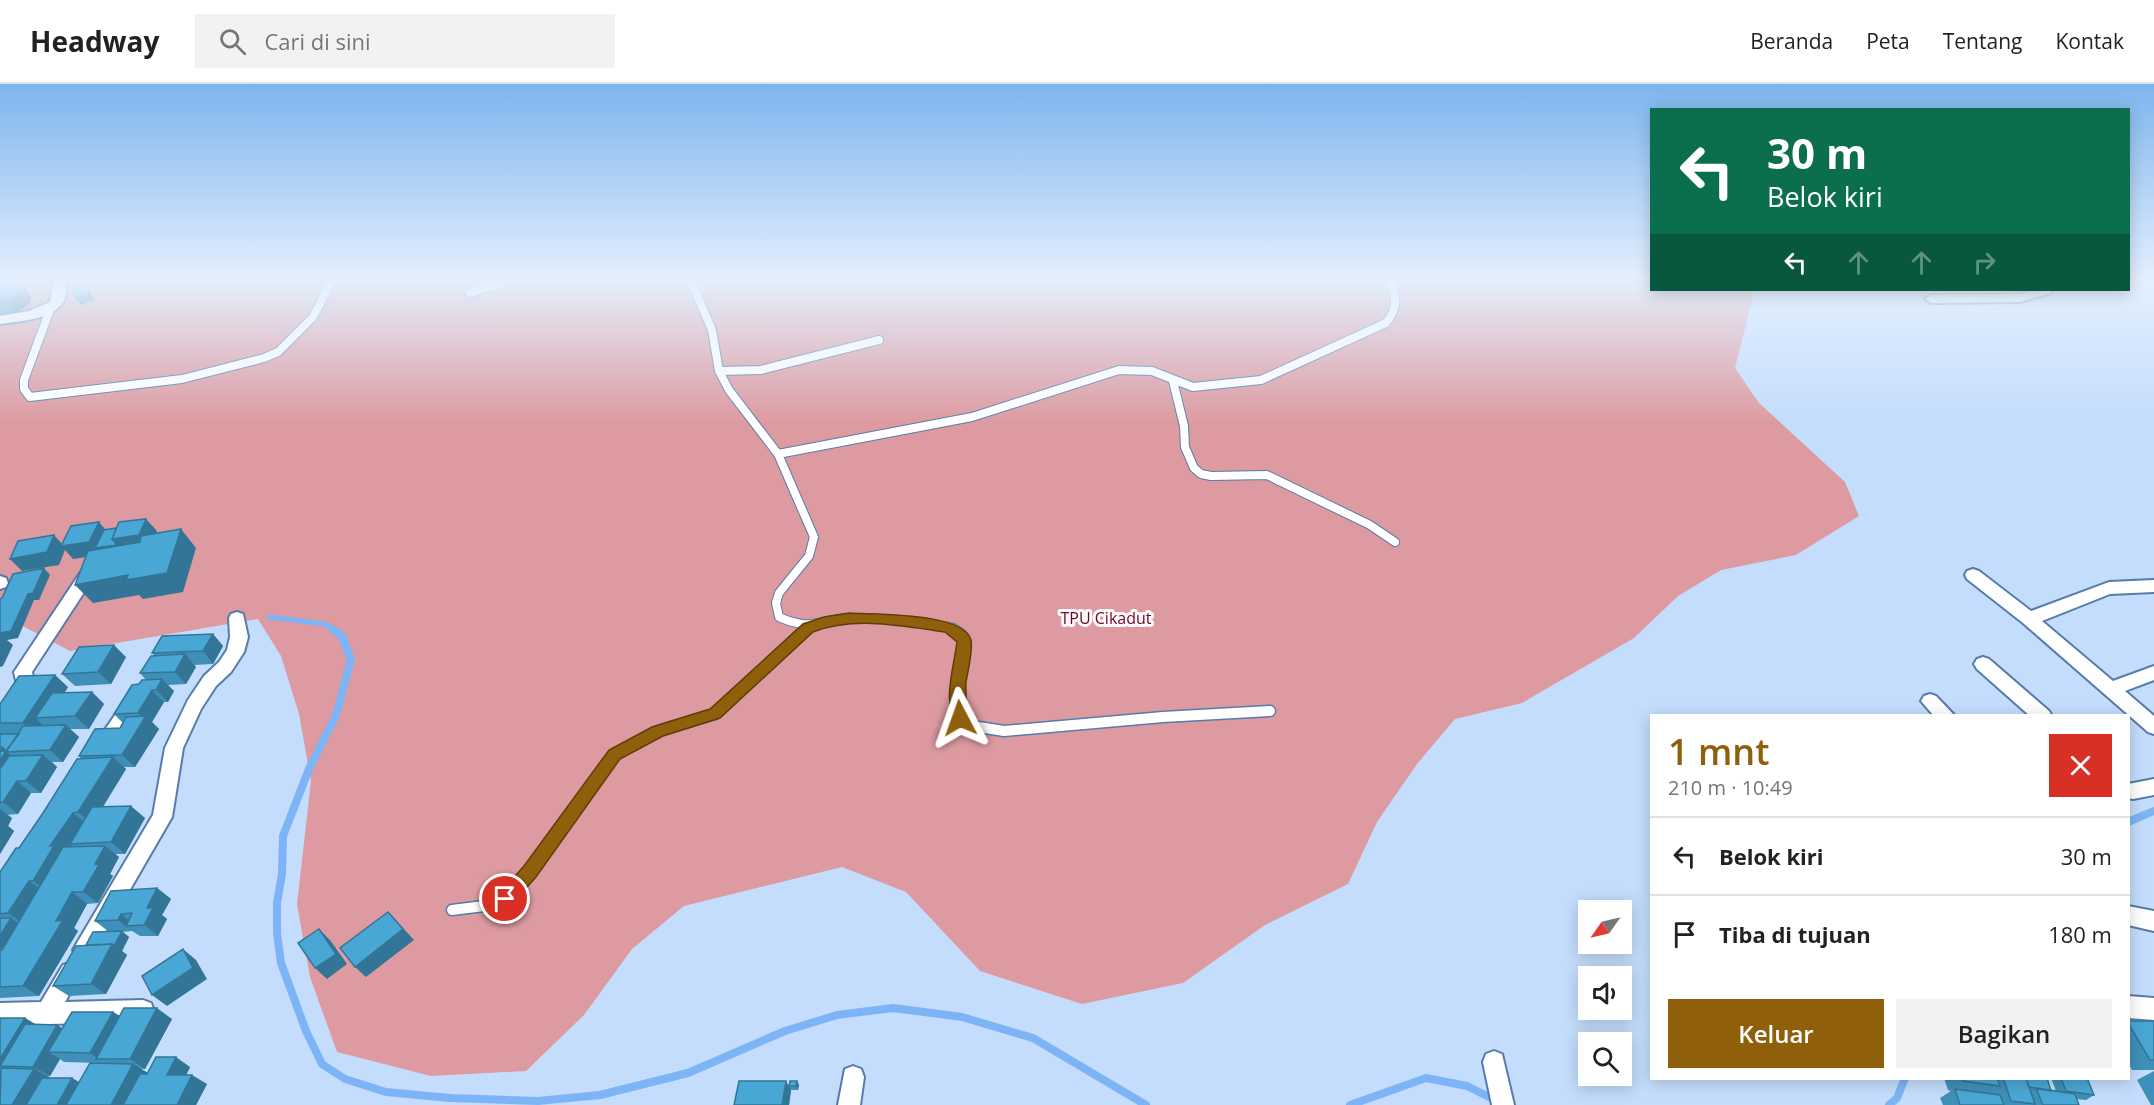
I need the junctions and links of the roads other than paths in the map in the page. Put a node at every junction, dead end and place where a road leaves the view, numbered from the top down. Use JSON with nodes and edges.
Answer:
{"nodes":[{"id":1,"x":44,"y":327,"type":"edge"},
{"id":2,"x":303,"y":327,"type":"edge"},
{"id":3,"x":711,"y":327,"type":"edge"},
{"id":4,"x":1379,"y":327,"type":"edge"},
{"id":5,"x":879,"y":340,"type":"dead end"},
{"id":6,"x":719,"y":371,"type":"junction"},
{"id":7,"x":1173,"y":381,"type":"junction"},
{"id":8,"x":778,"y":454,"type":"junction"},
{"id":9,"x":1395,"y":542,"type":"dead end"},
{"id":10,"x":1973,"y":575,"type":"dead end"},
{"id":11,"x":86,"y":577,"type":"edge"},
{"id":12,"x":2152,"y":588,"type":"edge"},
{"id":13,"x":237,"y":618,"type":"dead end"},
{"id":14,"x":2029,"y":619,"type":"junction"},
{"id":15,"x":808,"y":628,"type":"junction"},
{"id":16,"x":1983,"y":664,"type":"dead end"},
{"id":17,"x":2154,"y":673,"type":"edge"},
{"id":18,"x":2111,"y":689,"type":"junction"},
{"id":19,"x":137,"y":697,"type":"edge"},
{"id":20,"x":1930,"y":701,"type":"dead end"},
{"id":21,"x":1270,"y":711,"type":"dead end"},
{"id":22,"x":1944,"y":714,"type":"edge"},
{"id":23,"x":2041,"y":714,"type":"edge"},
{"id":24,"x":2154,"y":727,"type":"edge"},
{"id":25,"x":0,"y":729,"type":"edge"},
{"id":26,"x":91,"y":766,"type":"edge"},
{"id":27,"x":2154,"y":787,"type":"edge"},
{"id":28,"x":2130,"y":790,"type":"edge"},
{"id":29,"x":452,"y":910,"type":"dead end"},
{"id":30,"x":2130,"y":915,"type":"edge"},
{"id":31,"x":2154,"y":921,"type":"edge"},
{"id":32,"x":2130,"y":1007,"type":"edge"},
{"id":33,"x":2154,"y":1010,"type":"edge"},
{"id":34,"x":153,"y":1011,"type":"edge"},
{"id":35,"x":47,"y":1013,"type":"junction"},
{"id":36,"x":0,"y":1014,"type":"edge"},
{"id":37,"x":1494,"y":1062,"type":"dead end"},
{"id":38,"x":853,"y":1077,"type":"dead end"},
{"id":39,"x":849,"y":1105,"type":"edge"},
{"id":40,"x":1503,"y":1105,"type":"edge"}],
"edges":[{"from":1,"to":2,"type":"lane"},
{"from":3,"to":6,"type":"lane"},
{"from":4,"to":7,"type":"lane"},
{"from":5,"to":6,"type":"lane"},
{"from":6,"to":8,"type":"lane"},
{"from":7,"to":8,"type":"lane"},
{"from":7,"to":9,"type":"lane"},
{"from":8,"to":15,"type":"lane"},
{"from":10,"to":14,"type":"street"},
{"from":11,"to":25,"type":"street"},
{"from":12,"to":14,"type":"street"},
{"from":13,"to":35,"type":"street"},
{"from":14,"to":18,"type":"street"},
{"from":15,"to":21,"type":"lane"},
{"from":15,"to":29,"type":"lane"},
{"from":16,"to":23,"type":"street"},
{"from":17,"to":18,"type":"street"},
{"from":18,"to":24,"type":"street"},
{"from":19,"to":26,"type":"street"},
{"from":20,"to":22,"type":"street"},
{"from":27,"to":28,"type":"street"},
{"from":30,"to":31,"type":"street"},
{"from":32,"to":33,"type":"street"},
{"from":34,"to":35,"type":"street"},
{"from":35,"to":36,"type":"street"},
{"from":37,"to":40,"type":"street"},
{"from":38,"to":39,"type":"street"}]}
